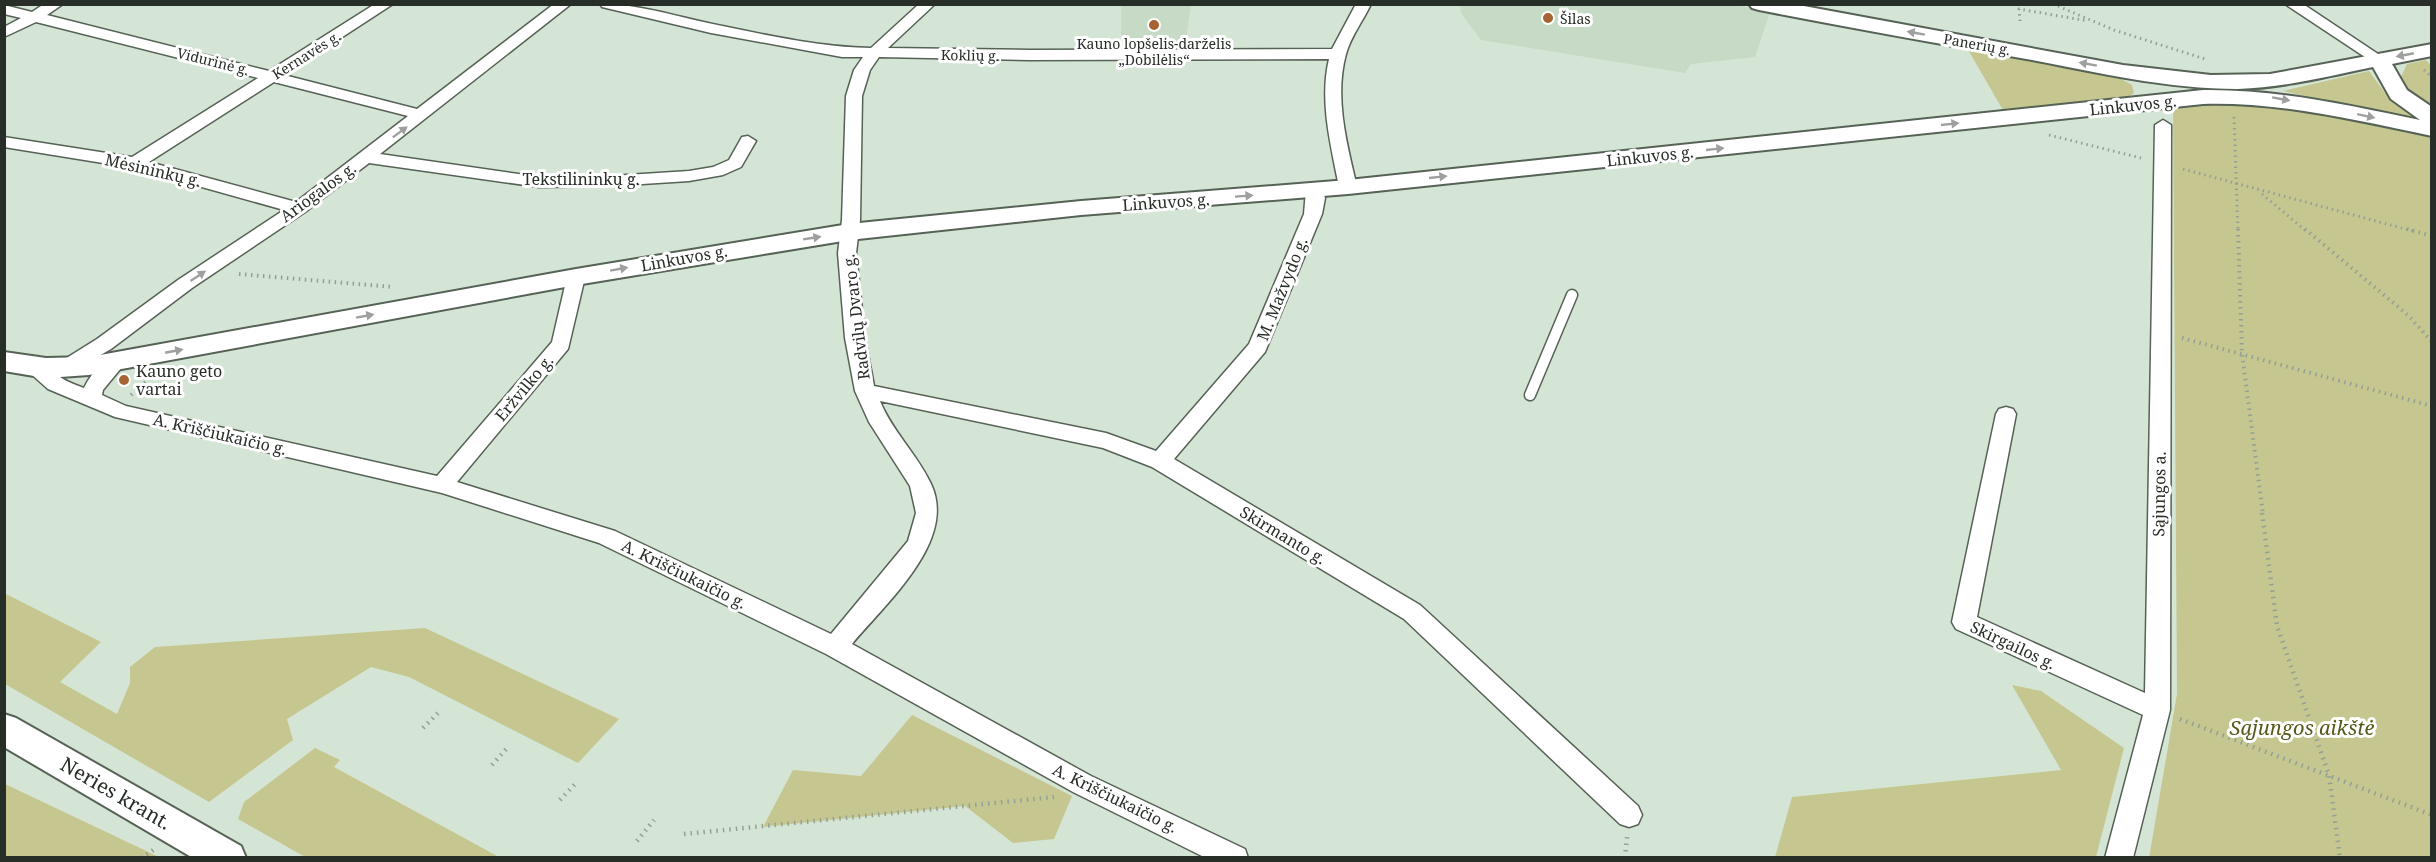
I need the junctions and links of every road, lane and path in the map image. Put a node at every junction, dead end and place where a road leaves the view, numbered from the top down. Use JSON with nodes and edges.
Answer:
{"nodes":[{"id":1,"x":56,"y":4,"type":"edge"},
{"id":2,"x":386,"y":4,"type":"edge"},
{"id":3,"x":564,"y":4,"type":"edge"},
{"id":4,"x":607,"y":4,"type":"edge"},
{"id":5,"x":928,"y":4,"type":"edge"},
{"id":6,"x":1364,"y":4,"type":"edge"},
{"id":7,"x":1759,"y":4,"type":"edge"},
{"id":8,"x":2053,"y":4,"type":"edge"},
{"id":9,"x":2292,"y":4,"type":"edge"},
{"id":10,"x":4,"y":9,"type":"edge"},
{"id":11,"x":35,"y":16,"type":"junction"},
{"id":12,"x":2020,"y":21,"type":"dead end"},
{"id":13,"x":2095,"y":22,"type":"junction"},
{"id":14,"x":4,"y":33,"type":"edge"},
{"id":15,"x":2432,"y":50,"type":"edge"},
{"id":16,"x":873,"y":54,"type":"junction"},
{"id":17,"x":1338,"y":54,"type":"junction"},
{"id":18,"x":2210,"y":60,"type":"dead end"},
{"id":19,"x":2379,"y":60,"type":"junction"},
{"id":20,"x":2121,"y":70,"type":"junction"},
{"id":21,"x":273,"y":75,"type":"junction"},
{"id":22,"x":2195,"y":81,"type":"joint"},
{"id":23,"x":2139,"y":104,"type":"junction"},
{"id":24,"x":2234,"y":107,"type":"dead end"},
{"id":25,"x":422,"y":115,"type":"junction"},
{"id":26,"x":2432,"y":118,"type":"edge"},
{"id":27,"x":2163,"y":125,"type":"dead end"},
{"id":28,"x":2432,"y":129,"type":"edge"},
{"id":29,"x":2046,"y":134,"type":"dead end"},
{"id":30,"x":747,"y":141,"type":"dead end"},
{"id":31,"x":6,"y":143,"type":"edge"},
{"id":32,"x":366,"y":157,"type":"junction"},
{"id":33,"x":135,"y":163,"type":"junction"},
{"id":34,"x":2163,"y":164,"type":"junction"},
{"id":35,"x":2236,"y":185,"type":"junction"},
{"id":36,"x":1348,"y":186,"type":"junction"},
{"id":37,"x":1315,"y":190,"type":"junction"},
{"id":38,"x":2259,"y":192,"type":"junction"},
{"id":39,"x":299,"y":208,"type":"junction"},
{"id":40,"x":849,"y":232,"type":"junction"},
{"id":41,"x":2432,"y":236,"type":"edge"},
{"id":42,"x":236,"y":273,"type":"dead end"},
{"id":43,"x":576,"y":277,"type":"junction"},
{"id":44,"x":1572,"y":295,"type":"dead end"},
{"id":45,"x":396,"y":310,"type":"junction"},
{"id":46,"x":2161,"y":332,"type":"junction"},
{"id":47,"x":2432,"y":342,"type":"edge"},
{"id":48,"x":2242,"y":354,"type":"junction"},
{"id":49,"x":4,"y":361,"type":"edge"},
{"id":50,"x":116,"y":362,"type":"junction"},
{"id":51,"x":32,"y":366,"type":"junction"},
{"id":52,"x":64,"y":369,"type":"junction"},
{"id":53,"x":156,"y":374,"type":"dead end"},
{"id":54,"x":865,"y":391,"type":"junction"},
{"id":55,"x":1530,"y":395,"type":"dead end"},
{"id":56,"x":90,"y":400,"type":"junction"},
{"id":57,"x":2432,"y":406,"type":"edge"},
{"id":58,"x":115,"y":409,"type":"junction"},
{"id":59,"x":2006,"y":414,"type":"dead end"},
{"id":60,"x":1160,"y":461,"type":"junction"},
{"id":61,"x":442,"y":485,"type":"junction"},
{"id":62,"x":835,"y":647,"type":"junction"},
{"id":63,"x":2157,"y":710,"type":"junction"},
{"id":64,"x":438,"y":713,"type":"dead end"},
{"id":65,"x":423,"y":728,"type":"dead end"},
{"id":66,"x":4,"y":729,"type":"edge"},
{"id":67,"x":508,"y":747,"type":"dead end"},
{"id":68,"x":492,"y":765,"type":"dead end"},
{"id":69,"x":2329,"y":775,"type":"junction"},
{"id":70,"x":577,"y":782,"type":"dead end"},
{"id":71,"x":1100,"y":793,"type":"junction"},
{"id":72,"x":560,"y":800,"type":"dead end"},
{"id":73,"x":1629,"y":815,"type":"dead end"},
{"id":74,"x":2432,"y":815,"type":"edge"},
{"id":75,"x":654,"y":820,"type":"dead end"},
{"id":76,"x":684,"y":834,"type":"dead end"},
{"id":77,"x":637,"y":841,"type":"dead end"},
{"id":78,"x":228,"y":858,"type":"edge"},
{"id":79,"x":1235,"y":858,"type":"edge"},
{"id":80,"x":2119,"y":858,"type":"edge"},
{"id":81,"x":2340,"y":858,"type":"edge"}],
"edges":[{"from":1,"to":11,"type":"street"},
{"from":2,"to":21,"type":"street","name":"Kernavės g."},
{"from":3,"to":25,"type":"street","name":"Ariogalos g."},
{"from":4,"to":16,"type":"street","name":"Koklių g."},
{"from":5,"to":16,"type":"street","name":"Radvilų Dvaro g."},
{"from":6,"to":17,"type":"street"},
{"from":20,"to":7,"type":"street","name":"Panerių g.","one_way":true},
{"from":8,"to":13,"type":"path"},
{"from":9,"to":19,"type":"street"},
{"from":10,"to":11,"type":"street","name":"Vidurinė g."},
{"from":11,"to":14,"type":"street"},
{"from":11,"to":21,"type":"street","name":"Vidurinė g."},
{"from":12,"to":13,"type":"path"},
{"from":13,"to":18,"type":"path"},
{"from":15,"to":19,"type":"street","name":"Linkuvos g.","one_way":true},
{"from":16,"to":17,"type":"street","name":"Koklių g."},
{"from":16,"to":40,"type":"street","name":"Radvilų Dvaro g."},
{"from":17,"to":36,"type":"street"},
{"from":19,"to":22,"type":"street","name":"Linkuvos g."},
{"from":19,"to":26,"type":"street"},
{"from":20,"to":22,"type":"street","name":"Panerių g."},
{"from":20,"to":23,"type":"street"},
{"from":21,"to":25,"type":"street","name":"Vidurinė g."},
{"from":21,"to":33,"type":"street","name":"Kernavės g."},
{"from":23,"to":28,"type":"street","name":"Linkuvos g.","one_way":true},
{"from":36,"to":23,"type":"street","name":"Linkuvos g.","one_way":true},
{"from":24,"to":35,"type":"path"},
{"from":32,"to":25,"type":"street","name":"Ariogalos g.","one_way":true},
{"from":27,"to":34,"type":"street","name":"Sąjungos a."},
{"from":29,"to":34,"type":"path"},
{"from":30,"to":32,"type":"street","name":"Tekstilininkų g."},
{"from":31,"to":33,"type":"street","name":"Mėsininkų g."},
{"from":32,"to":39,"type":"street","name":"Ariogalos g."},
{"from":33,"to":39,"type":"street","name":"Mėsininkų g."},
{"from":34,"to":35,"type":"path"},
{"from":34,"to":46,"type":"street","name":"Sąjungos a."},
{"from":35,"to":38,"type":"path"},
{"from":35,"to":48,"type":"path"},
{"from":36,"to":37,"type":"street","name":"Linkuvos g."},
{"from":40,"to":37,"type":"street","name":"Linkuvos g.","one_way":true},
{"from":37,"to":60,"type":"street","name":"M. Mažvydo g."},
{"from":38,"to":41,"type":"path"},
{"from":38,"to":47,"type":"path"},
{"from":52,"to":39,"type":"street","name":"Ariogalos g.","one_way":true},
{"from":43,"to":40,"type":"street","name":"Linkuvos g.","one_way":true},
{"from":40,"to":54,"type":"street","name":"Radvilų Dvaro g."},
{"from":42,"to":45,"type":"path"},
{"from":43,"to":45,"type":"street","name":"Linkuvos g."},
{"from":43,"to":61,"type":"street","name":"Eržvilko g."},
{"from":44,"to":55,"type":"lane"},
{"from":50,"to":45,"type":"street","name":"Linkuvos g.","one_way":true},
{"from":46,"to":48,"type":"path"},
{"from":46,"to":63,"type":"street","name":"Sąjungos a."},
{"from":48,"to":57,"type":"path"},
{"from":48,"to":69,"type":"path"},
{"from":49,"to":51,"type":"street","name":"A. Kriščiukaičio g."},
{"from":50,"to":52,"type":"street","name":"Linkuvos g."},
{"from":50,"to":56,"type":"street"},
{"from":51,"to":52,"type":"street","name":"Linkuvos g."},
{"from":51,"to":56,"type":"street","name":"A. Kriščiukaičio g."},
{"from":53,"to":58,"type":"path"},
{"from":54,"to":60,"type":"street","name":"Skirmanto g."},
{"from":54,"to":62,"type":"street","name":"Radvilų Dvaro g."},
{"from":56,"to":58,"type":"street","name":"A. Kriščiukaičio g."},
{"from":58,"to":61,"type":"street","name":"A. Kriščiukaičio g."},
{"from":59,"to":63,"type":"street","name":"Skirgailos g."},
{"from":60,"to":73,"type":"street","name":"Skirmanto g."},
{"from":61,"to":62,"type":"street","name":"A. Kriščiukaičio g."},
{"from":62,"to":71,"type":"street","name":"A. Kriščiukaičio g."},
{"from":63,"to":69,"type":"path"},
{"from":63,"to":80,"type":"street","name":"Sąjungos a."},
{"from":64,"to":65,"type":"path"},
{"from":66,"to":78,"type":"street","name":"Neries krant."},
{"from":67,"to":68,"type":"path"},
{"from":69,"to":74,"type":"path"},
{"from":69,"to":81,"type":"path"},
{"from":70,"to":72,"type":"path"},
{"from":71,"to":76,"type":"path"},
{"from":71,"to":79,"type":"street","name":"A. Kriščiukaičio g."},
{"from":75,"to":77,"type":"path"}]}
